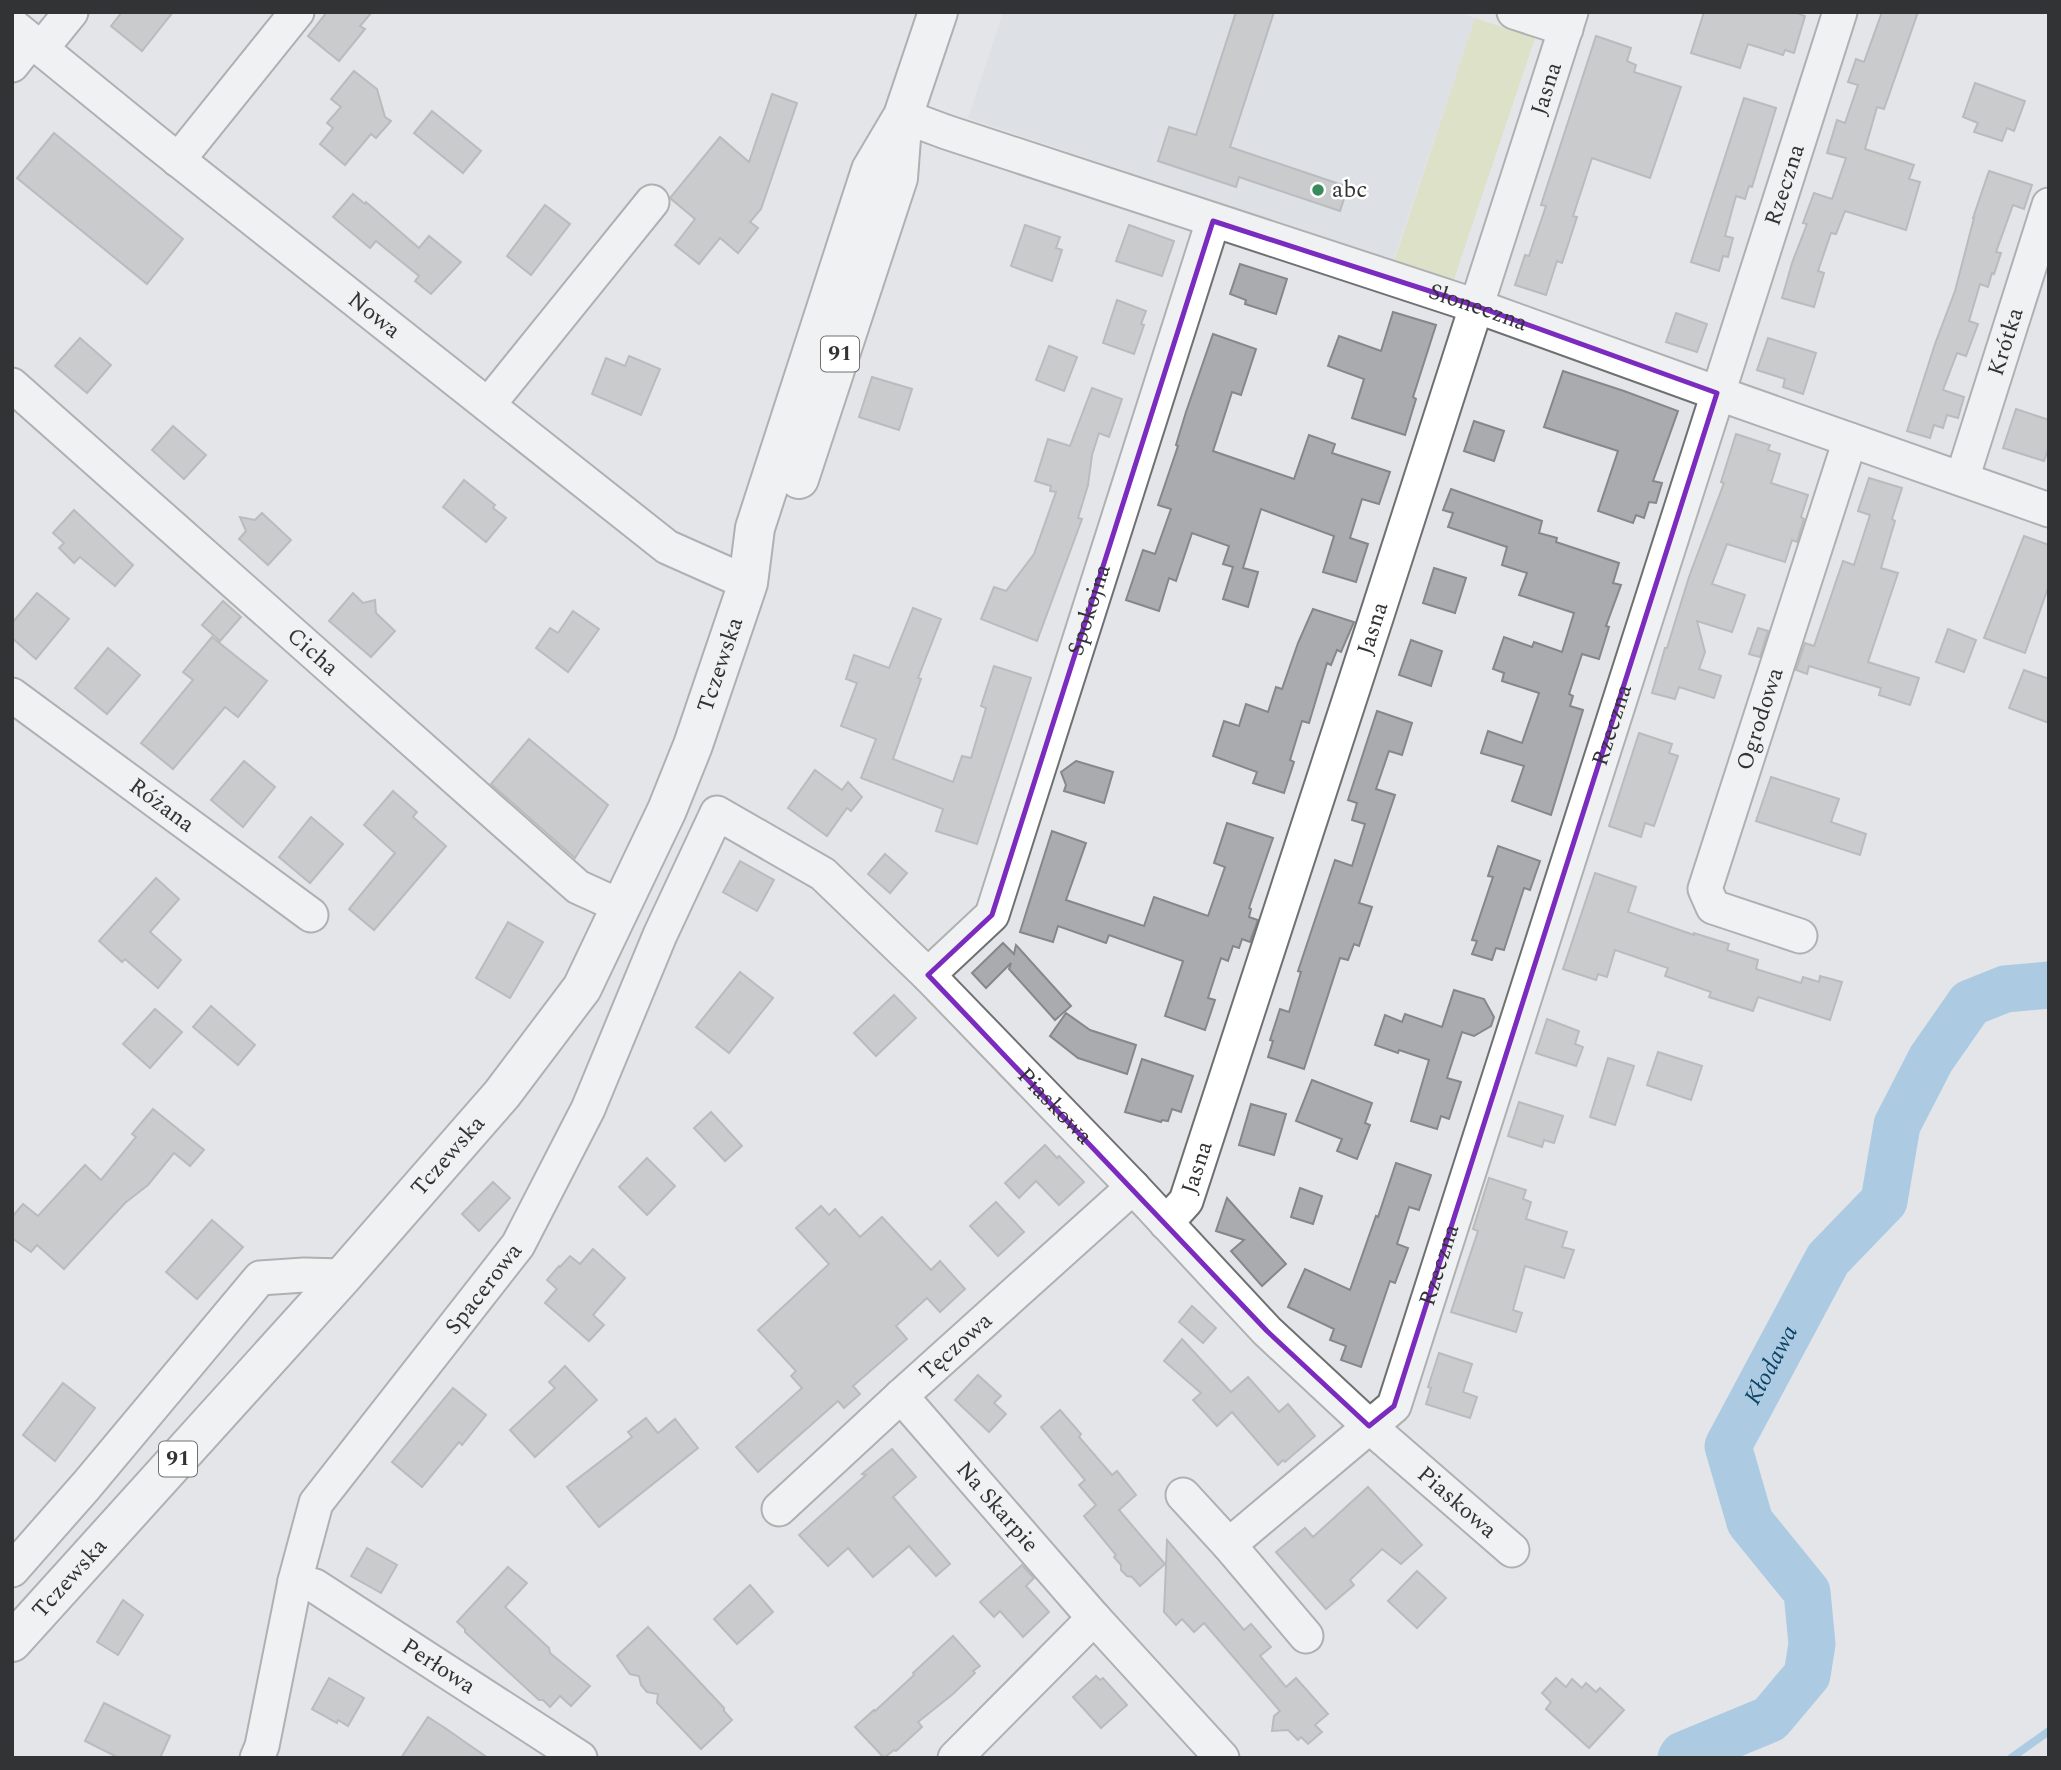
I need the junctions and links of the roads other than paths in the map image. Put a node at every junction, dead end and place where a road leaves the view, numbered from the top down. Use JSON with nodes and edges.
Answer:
{"nodes":[{"id":1,"x":71,"y":12,"type":"edge"},
{"id":2,"x":297,"y":12,"type":"edge"},
{"id":3,"x":938,"y":12,"type":"edge"},
{"id":4,"x":1514,"y":12,"type":"edge"},
{"id":5,"x":1840,"y":12,"type":"edge"},
{"id":6,"x":1568,"y":20,"type":"edge"},
{"id":7,"x":24,"y":45,"type":"edge"},
{"id":8,"x":903,"y":116,"type":"junction"},
{"id":9,"x":178,"y":160,"type":"junction"},
{"id":10,"x":652,"y":202,"type":"dead end"},
{"id":11,"x":2049,"y":205,"type":"edge"},
{"id":12,"x":1213,"y":221,"type":"junction"},
{"id":13,"x":1476,"y":306,"type":"junction"},
{"id":14,"x":12,"y":385,"type":"edge"},
{"id":15,"x":1717,"y":393,"type":"junction"},
{"id":16,"x":488,"y":405,"type":"junction"},
{"id":17,"x":1850,"y":440,"type":"junction"},
{"id":18,"x":1962,"y":479,"type":"junction"},
{"id":19,"x":2049,"y":510,"type":"edge"},
{"id":20,"x":748,"y":583,"type":"junction"},
{"id":21,"x":12,"y":695,"type":"edge"},
{"id":22,"x":718,"y":813,"type":"joint"},
{"id":23,"x":622,"y":907,"type":"junction"},
{"id":24,"x":311,"y":915,"type":"dead end"},
{"id":25,"x":1800,"y":936,"type":"dead end"},
{"id":26,"x":928,"y":975,"type":"junction"},
{"id":27,"x":1133,"y":1187,"type":"junction"},
{"id":28,"x":1166,"y":1223,"type":"junction"},
{"id":29,"x":343,"y":1276,"type":"junction"},
{"id":30,"x":901,"y":1396,"type":"junction"},
{"id":31,"x":1369,"y":1426,"type":"junction"},
{"id":32,"x":1183,"y":1494,"type":"dead end"},
{"id":33,"x":779,"y":1509,"type":"dead end"},
{"id":34,"x":1229,"y":1545,"type":"junction"},
{"id":35,"x":1512,"y":1550,"type":"dead end"},
{"id":36,"x":12,"y":1570,"type":"edge"},
{"id":37,"x":295,"y":1581,"type":"junction"},
{"id":38,"x":1094,"y":1618,"type":"junction"},
{"id":39,"x":1306,"y":1636,"type":"dead end"},
{"id":40,"x":12,"y":1642,"type":"edge"},
{"id":41,"x":257,"y":1758,"type":"edge"},
{"id":42,"x":580,"y":1758,"type":"edge"},
{"id":43,"x":954,"y":1758,"type":"edge"},
{"id":44,"x":1222,"y":1758,"type":"edge"}],
"edges":[{"from":1,"to":7,"type":"street"},
{"from":2,"to":9,"type":"street"},
{"from":3,"to":8,"type":"main road","name":"Tczewska","number":"91"},
{"from":4,"to":6,"type":"street","name":"Jasna"},
{"from":5,"to":15,"type":"street","name":"Rzeczna"},
{"from":6,"to":13,"type":"street","name":"Jasna"},
{"from":7,"to":9,"type":"street","name":"Nowa"},
{"from":8,"to":12,"type":"street","name":"Słoneczna"},
{"from":8,"to":20,"type":"main road","name":"Tczewska","number":"91"},
{"from":9,"to":16,"type":"street","name":"Nowa"},
{"from":10,"to":16,"type":"street"},
{"from":11,"to":18,"type":"street","name":"Krótka"},
{"from":12,"to":13,"type":"street","name":"Słoneczna"},
{"from":12,"to":26,"type":"street","name":"Spokojna"},
{"from":13,"to":15,"type":"street","name":"Słoneczna"},
{"from":13,"to":28,"type":"street","name":"Jasna"},
{"from":14,"to":23,"type":"street","name":"Cicha"},
{"from":15,"to":17,"type":"street","name":"Słoneczna"},
{"from":15,"to":31,"type":"street","name":"Rzeczna"},
{"from":16,"to":20,"type":"street","name":"Nowa"},
{"from":17,"to":18,"type":"street","name":"Słoneczna"},
{"from":17,"to":25,"type":"street","name":"Ogrodowa"},
{"from":18,"to":19,"type":"street","name":"Słoneczna"},
{"from":20,"to":23,"type":"main road","name":"Tczewska","number":"91"},
{"from":21,"to":24,"type":"street","name":"Różana"},
{"from":22,"to":26,"type":"street","name":"Piaskowa"},
{"from":22,"to":37,"type":"street","name":"Spacerowa"},
{"from":23,"to":29,"type":"main road","name":"Tczewska","number":"91"},
{"from":26,"to":27,"type":"street","name":"Piaskowa"},
{"from":27,"to":28,"type":"street","name":"Piaskowa"},
{"from":27,"to":30,"type":"street","name":"Tęczowa"},
{"from":28,"to":31,"type":"street","name":"Piaskowa"},
{"from":29,"to":36,"type":"street"},
{"from":29,"to":40,"type":"main road","name":"Tczewska","number":"91"},
{"from":30,"to":33,"type":"street","name":"Tęczowa"},
{"from":30,"to":38,"type":"street","name":"Na Skarpie"},
{"from":31,"to":34,"type":"street"},
{"from":31,"to":35,"type":"street","name":"Piaskowa"},
{"from":32,"to":34,"type":"street"},
{"from":34,"to":39,"type":"street"},
{"from":37,"to":41,"type":"street","name":"Spacerowa"},
{"from":37,"to":42,"type":"street","name":"Perłowa"},
{"from":38,"to":43,"type":"street"},
{"from":38,"to":44,"type":"street","name":"Na Skarpie"}]}
